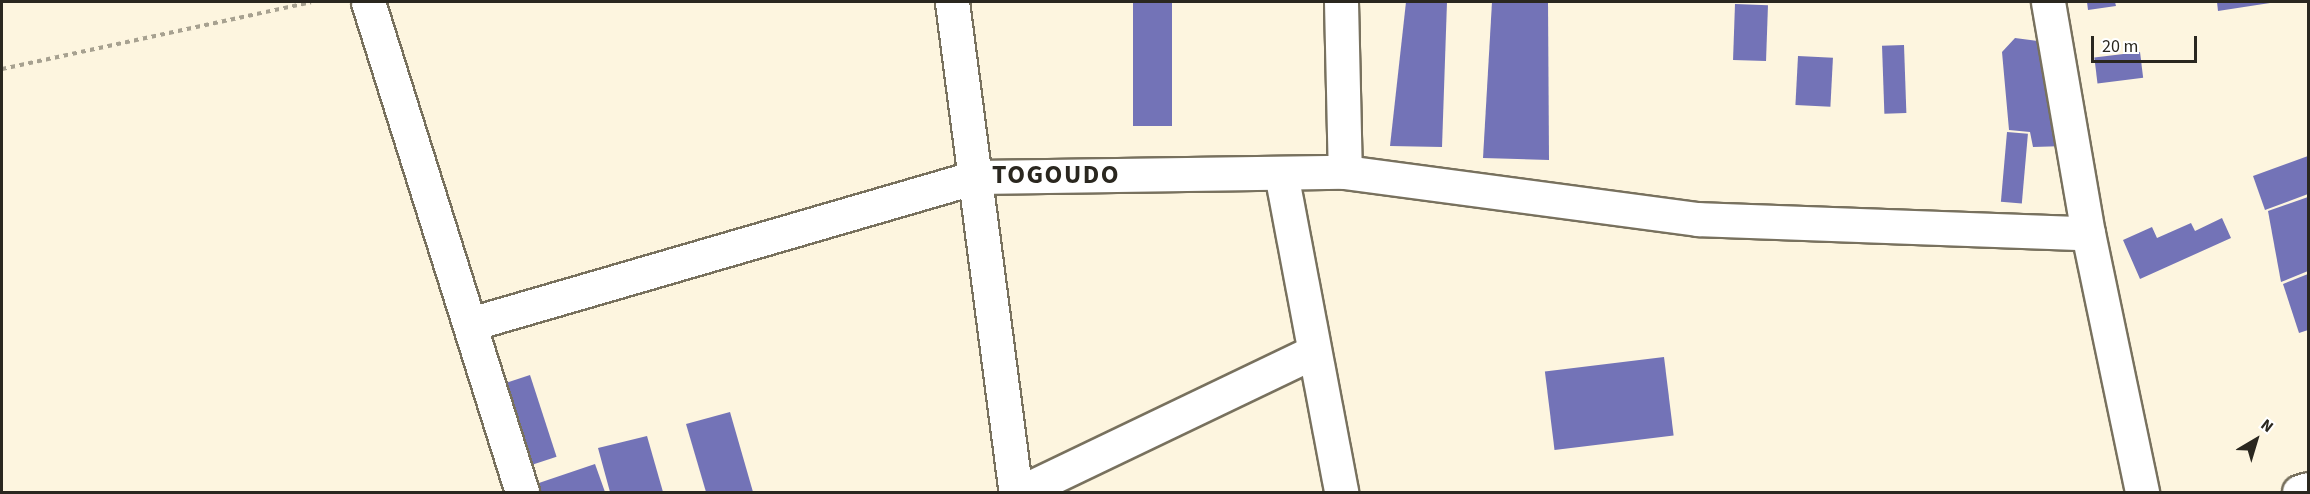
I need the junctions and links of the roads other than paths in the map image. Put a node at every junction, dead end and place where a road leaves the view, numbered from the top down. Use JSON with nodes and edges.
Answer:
{"nodes":[{"id":1,"x":368,"y":2,"type":"edge"},
{"id":2,"x":952,"y":2,"type":"edge"},
{"id":3,"x":1341,"y":2,"type":"edge"},
{"id":4,"x":2048,"y":2,"type":"edge"},
{"id":5,"x":1345,"y":172,"type":"junction"},
{"id":6,"x":1281,"y":173,"type":"junction"},
{"id":7,"x":976,"y":177,"type":"junction"},
{"id":8,"x":2088,"y":233,"type":"junction"},
{"id":9,"x":470,"y":324,"type":"junction"},
{"id":10,"x":1313,"y":352,"type":"junction"},
{"id":11,"x":2308,"y":489,"type":"edge"},
{"id":12,"x":522,"y":492,"type":"edge"},
{"id":13,"x":1016,"y":492,"type":"edge"},
{"id":14,"x":1021,"y":492,"type":"edge"},
{"id":15,"x":1341,"y":492,"type":"edge"},
{"id":16,"x":2142,"y":492,"type":"edge"},
{"id":17,"x":2299,"y":492,"type":"edge"}],
"edges":[{"from":1,"to":9,"type":"street"},
{"from":2,"to":7,"type":"street"},
{"from":3,"to":5,"type":"street"},
{"from":4,"to":8,"type":"street"},
{"from":5,"to":6,"type":"street"},
{"from":5,"to":8,"type":"street"},
{"from":6,"to":7,"type":"street"},
{"from":6,"to":10,"type":"street"},
{"from":7,"to":9,"type":"street"},
{"from":7,"to":13,"type":"street"},
{"from":8,"to":16,"type":"street"},
{"from":9,"to":12,"type":"street"},
{"from":10,"to":14,"type":"street"},
{"from":10,"to":15,"type":"street"},
{"from":11,"to":17,"type":"street"}]}
